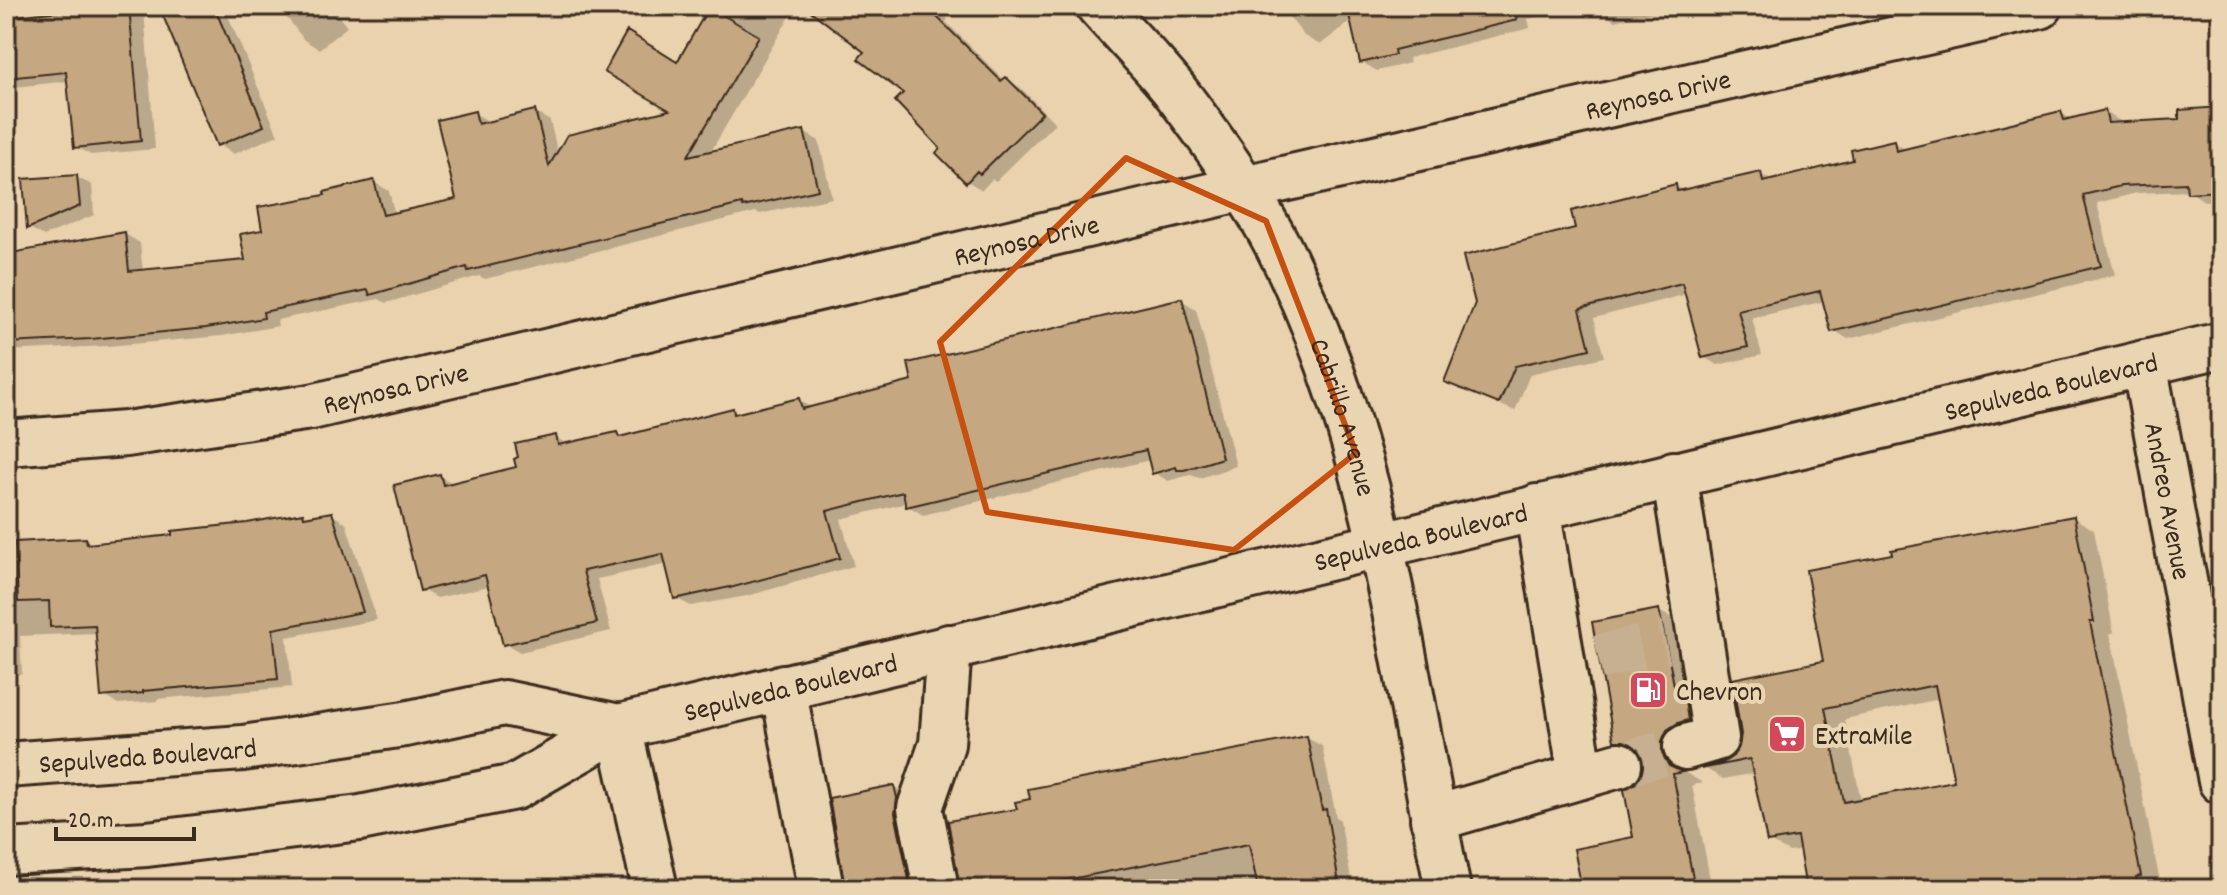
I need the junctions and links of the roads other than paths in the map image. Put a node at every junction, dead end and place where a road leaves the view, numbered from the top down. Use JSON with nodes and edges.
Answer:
{"nodes":[{"id":1,"x":1099,"y":6,"type":"edge"},
{"id":2,"x":2040,"y":6,"type":"edge"},
{"id":3,"x":1244,"y":188,"type":"junction"},
{"id":4,"x":2221,"y":345,"type":"edge"},
{"id":5,"x":2144,"y":363,"type":"junction"},
{"id":6,"x":6,"y":443,"type":"edge"},
{"id":7,"x":1674,"y":474,"type":"junction"},
{"id":8,"x":1537,"y":507,"type":"junction"},
{"id":9,"x":1381,"y":545,"type":"junction"},
{"id":10,"x":949,"y":647,"type":"junction"},
{"id":11,"x":783,"y":687,"type":"junction"},
{"id":12,"x":619,"y":727,"type":"junction"},
{"id":13,"x":1686,"y":747,"type":"tunnel mouth"},
{"id":14,"x":6,"y":765,"type":"edge"},
{"id":15,"x":2221,"y":781,"type":"edge"},
{"id":16,"x":1433,"y":819,"type":"junction"},
{"id":17,"x":6,"y":852,"type":"edge"},
{"id":18,"x":655,"y":889,"type":"edge"},
{"id":19,"x":821,"y":889,"type":"edge"},
{"id":20,"x":936,"y":889,"type":"edge"},
{"id":21,"x":1448,"y":889,"type":"edge"}],
"edges":[{"from":1,"to":3,"type":"street","name":"Cabrillo Avenue"},
{"from":2,"to":3,"type":"street","name":"Reynosa Drive"},
{"from":3,"to":6,"type":"street","name":"Reynosa Drive"},
{"from":3,"to":9,"type":"street","name":"Cabrillo Avenue"},
{"from":4,"to":5,"type":"street","name":"Sepulveda Boulevard"},
{"from":5,"to":7,"type":"street","name":"Sepulveda Boulevard"},
{"from":5,"to":15,"type":"street","name":"Andreo Avenue"},
{"from":7,"to":8,"type":"street","name":"Sepulveda Boulevard"},
{"from":7,"to":13,"type":"street"},
{"from":8,"to":9,"type":"street","name":"Sepulveda Boulevard"},
{"from":8,"to":16,"type":"street"},
{"from":9,"to":10,"type":"street","name":"Sepulveda Boulevard"},
{"from":9,"to":16,"type":"street","name":"Cabrillo Avenue"},
{"from":10,"to":11,"type":"street","name":"Sepulveda Boulevard"},
{"from":10,"to":20,"type":"street"},
{"from":11,"to":12,"type":"street","name":"Sepulveda Boulevard"},
{"from":11,"to":19,"type":"street"},
{"from":12,"to":14,"type":"street","name":"Sepulveda Boulevard"},
{"from":12,"to":17,"type":"street","name":"Sepulveda Boulevard"},
{"from":12,"to":18,"type":"street"},
{"from":16,"to":21,"type":"street","name":"Cabrillo Avenue"}]}
